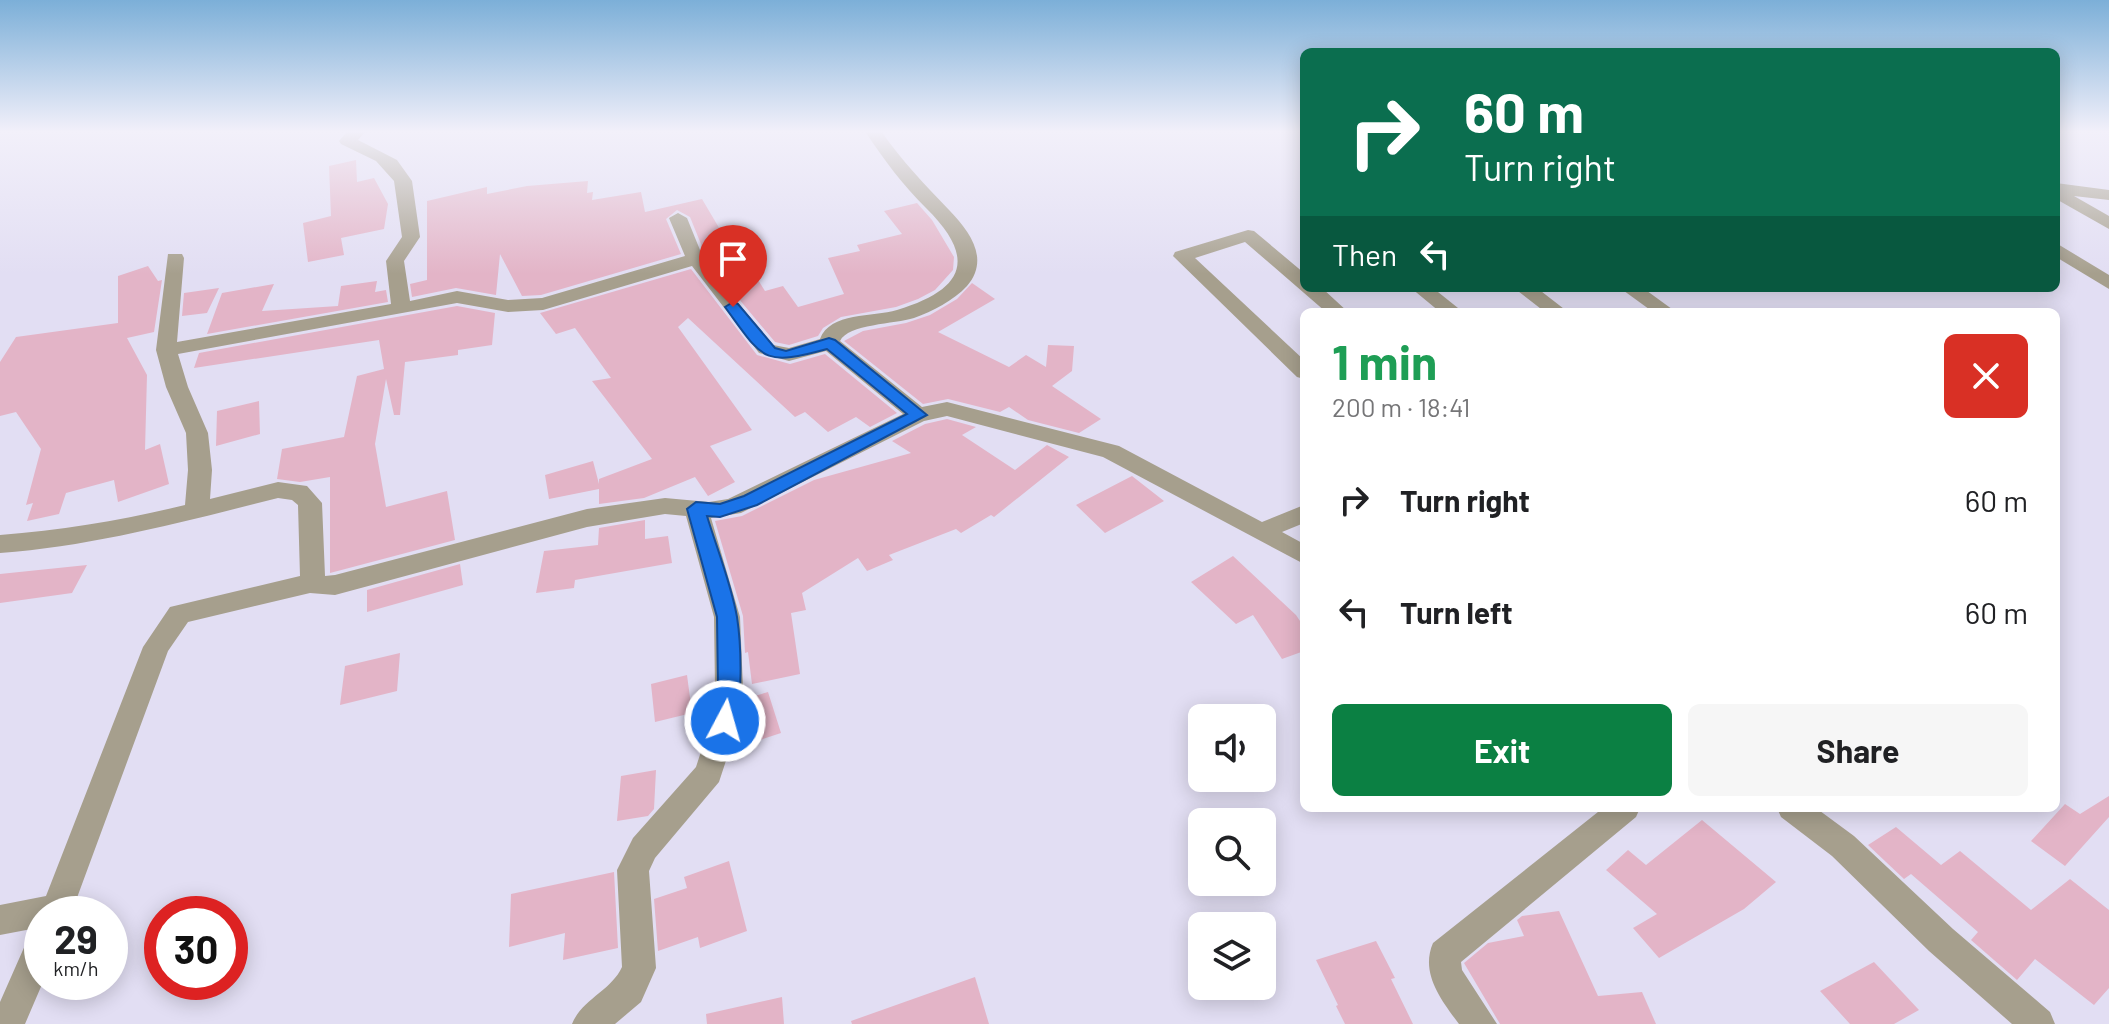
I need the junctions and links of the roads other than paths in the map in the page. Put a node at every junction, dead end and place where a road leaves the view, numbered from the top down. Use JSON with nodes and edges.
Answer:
{"nodes":[{"id":1,"x":402,"y":179,"type":"edge"},
{"id":2,"x":909,"y":179,"type":"edge"},
{"id":3,"x":2060,"y":190,"type":"edge"},
{"id":4,"x":2060,"y":193,"type":"edge"},
{"id":5,"x":2109,"y":195,"type":"edge"},
{"id":6,"x":678,"y":218,"type":"dead end"},
{"id":7,"x":2109,"y":224,"type":"edge"},
{"id":8,"x":2060,"y":252,"type":"edge"},
{"id":9,"x":175,"y":258,"type":"dead end"},
{"id":10,"x":696,"y":259,"type":"junction"},
{"id":11,"x":2060,"y":263,"type":"edge"},
{"id":12,"x":1300,"y":280,"type":"edge"},
{"id":13,"x":2109,"y":286,"type":"edge"},
{"id":14,"x":1315,"y":292,"type":"edge"},
{"id":15,"x":1426,"y":292,"type":"edge"},
{"id":16,"x":1530,"y":292,"type":"edge"},
{"id":17,"x":1636,"y":292,"type":"edge"},
{"id":18,"x":403,"y":308,"type":"junction"},
{"id":19,"x":1333,"y":308,"type":"edge"},
{"id":20,"x":1448,"y":308,"type":"edge"},
{"id":21,"x":1552,"y":308,"type":"edge"},
{"id":22,"x":1660,"y":308,"type":"edge"},
{"id":23,"x":829,"y":343,"type":"junction"},
{"id":24,"x":166,"y":350,"type":"junction"},
{"id":25,"x":1300,"y":368,"type":"edge"},
{"id":26,"x":918,"y":415,"type":"junction"},
{"id":27,"x":197,"y":508,"type":"junction"},
{"id":28,"x":696,"y":509,"type":"junction"},
{"id":29,"x":1300,"y":515,"type":"edge"},
{"id":30,"x":1261,"y":532,"type":"junction"},
{"id":31,"x":0,"y":544,"type":"edge"},
{"id":32,"x":1300,"y":553,"type":"edge"},
{"id":33,"x":313,"y":583,"type":"junction"},
{"id":34,"x":1620,"y":812,"type":"edge"},
{"id":35,"x":1797,"y":812,"type":"edge"},
{"id":36,"x":62,"y":896,"type":"edge"},
{"id":37,"x":24,"y":917,"type":"edge"},
{"id":38,"x":0,"y":920,"type":"edge"},
{"id":39,"x":24,"y":987,"type":"edge"},
{"id":40,"x":8,"y":1024,"type":"edge"},
{"id":41,"x":589,"y":1024,"type":"edge"},
{"id":42,"x":1480,"y":1024,"type":"edge"},
{"id":43,"x":2038,"y":1024,"type":"edge"}],
"edges":[{"from":1,"to":18,"type":"street"},
{"from":2,"to":23,"type":"street"},
{"from":3,"to":5,"type":"street"},
{"from":4,"to":7,"type":"street"},
{"from":6,"to":10,"type":"street"},
{"from":8,"to":13,"type":"street"},
{"from":9,"to":24,"type":"street"},
{"from":10,"to":18,"type":"street"},
{"from":10,"to":23,"type":"street"},
{"from":11,"to":13,"type":"street"},
{"from":12,"to":25,"type":"street"},
{"from":14,"to":19,"type":"street"},
{"from":15,"to":20,"type":"street"},
{"from":16,"to":21,"type":"street"},
{"from":17,"to":22,"type":"street"},
{"from":18,"to":24,"type":"street"},
{"from":23,"to":26,"type":"street"},
{"from":24,"to":27,"type":"street"},
{"from":26,"to":28,"type":"street"},
{"from":26,"to":30,"type":"street"},
{"from":27,"to":31,"type":"street"},
{"from":27,"to":33,"type":"street"},
{"from":28,"to":33,"type":"street"},
{"from":28,"to":41,"type":"street"},
{"from":29,"to":30,"type":"street"},
{"from":30,"to":32,"type":"street"},
{"from":33,"to":36,"type":"street"},
{"from":34,"to":42,"type":"street"},
{"from":35,"to":43,"type":"street"},
{"from":37,"to":38,"type":"street"},
{"from":39,"to":40,"type":"street"}]}
